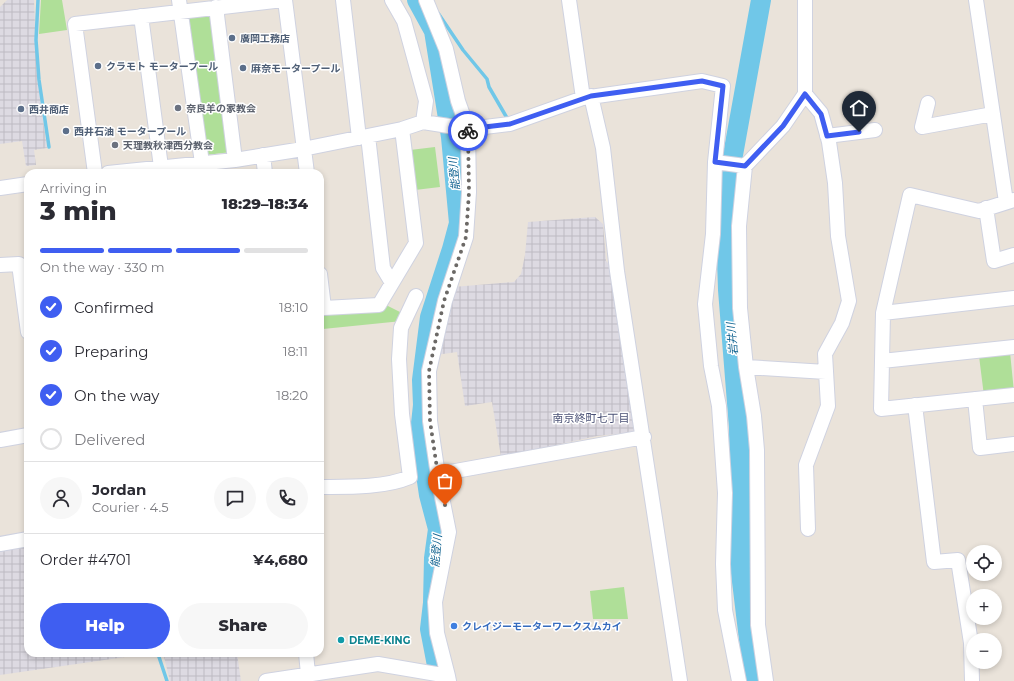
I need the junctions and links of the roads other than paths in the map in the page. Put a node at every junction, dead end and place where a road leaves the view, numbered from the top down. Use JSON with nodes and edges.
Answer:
{"nodes":[{"id":1,"x":284,"y":0,"type":"edge"},
{"id":2,"x":343,"y":0,"type":"edge"},
{"id":3,"x":392,"y":0,"type":"edge"},
{"id":4,"x":426,"y":0,"type":"edge"},
{"id":5,"x":569,"y":0,"type":"edge"},
{"id":6,"x":805,"y":0,"type":"edge"},
{"id":7,"x":976,"y":0,"type":"edge"},
{"id":8,"x":180,"y":6,"type":"edge"},
{"id":9,"x":216,"y":7,"type":"junction"},
{"id":10,"x":141,"y":16,"type":"junction"},
{"id":11,"x":805,"y":94,"type":"junction"},
{"id":12,"x":587,"y":97,"type":"junction"},
{"id":13,"x":928,"y":103,"type":"dead end"},
{"id":14,"x":993,"y":114,"type":"junction"},
{"id":15,"x":429,"y":123,"type":"junction"},
{"id":16,"x":402,"y":129,"type":"junction"},
{"id":17,"x":464,"y":129,"type":"junction"},
{"id":18,"x":875,"y":130,"type":"dead end"},
{"id":19,"x":827,"y":136,"type":"junction"},
{"id":20,"x":363,"y":137,"type":"junction"},
{"id":21,"x":303,"y":149,"type":"junction"},
{"id":22,"x":263,"y":155,"type":"junction"},
{"id":23,"x":235,"y":160,"type":"junction"},
{"id":24,"x":718,"y":162,"type":"junction"},
{"id":25,"x":202,"y":163,"type":"junction"},
{"id":26,"x":743,"y":166,"type":"junction"},
{"id":27,"x":161,"y":167,"type":"junction"},
{"id":28,"x":94,"y":169,"type":"edge"},
{"id":29,"x":143,"y":169,"type":"edge"},
{"id":30,"x":186,"y":169,"type":"edge"},
{"id":31,"x":265,"y":169,"type":"edge"},
{"id":32,"x":306,"y":169,"type":"edge"},
{"id":33,"x":24,"y":185,"type":"edge"},
{"id":34,"x":0,"y":188,"type":"edge"},
{"id":35,"x":1010,"y":201,"type":"edge"},
{"id":36,"x":986,"y":208,"type":"junction"},
{"id":37,"x":1014,"y":255,"type":"edge"},
{"id":38,"x":0,"y":265,"type":"edge"},
{"id":39,"x":392,"y":283,"type":"junction"},
{"id":40,"x":416,"y":296,"type":"dead end"},
{"id":41,"x":1014,"y":298,"type":"edge"},
{"id":42,"x":24,"y":302,"type":"edge"},
{"id":43,"x":324,"y":308,"type":"edge"},
{"id":44,"x":883,"y":313,"type":"junction"},
{"id":45,"x":1014,"y":346,"type":"edge"},
{"id":46,"x":882,"y":361,"type":"junction"},
{"id":47,"x":746,"y":367,"type":"junction"},
{"id":48,"x":826,"y":372,"type":"junction"},
{"id":49,"x":1014,"y":395,"type":"edge"},
{"id":50,"x":975,"y":399,"type":"junction"},
{"id":51,"x":915,"y":405,"type":"junction"},
{"id":52,"x":24,"y":436,"type":"edge"},
{"id":53,"x":644,"y":437,"type":"junction"},
{"id":54,"x":0,"y":440,"type":"edge"},
{"id":55,"x":1014,"y":444,"type":"edge"},
{"id":56,"x":439,"y":474,"type":"junction"},
{"id":57,"x":324,"y":487,"type":"edge"},
{"id":58,"x":808,"y":529,"type":"dead end"},
{"id":59,"x":24,"y":541,"type":"edge"},
{"id":60,"x":0,"y":544,"type":"edge"},
{"id":61,"x":308,"y":657,"type":"edge"},
{"id":62,"x":315,"y":676,"type":"edge"},
{"id":63,"x":437,"y":677,"type":"edge"},
{"id":64,"x":266,"y":681,"type":"edge"},
{"id":65,"x":680,"y":681,"type":"edge"},
{"id":66,"x":739,"y":681,"type":"edge"},
{"id":67,"x":766,"y":681,"type":"edge"},
{"id":68,"x":972,"y":681,"type":"edge"}],
"edges":[{"from":1,"to":9,"type":"street"},
{"from":1,"to":21,"type":"street"},
{"from":2,"to":20,"type":"street"},
{"from":3,"to":15,"type":"street"},
{"from":4,"to":17,"type":"street"},
{"from":5,"to":12,"type":"street"},
{"from":6,"to":11,"type":"street"},
{"from":7,"to":14,"type":"street"},
{"from":8,"to":9,"type":"street"},
{"from":8,"to":10,"type":"street"},
{"from":8,"to":25,"type":"street"},
{"from":9,"to":23,"type":"street"},
{"from":10,"to":27,"type":"street"},
{"from":10,"to":28,"type":"street"},
{"from":11,"to":19,"type":"street"},
{"from":11,"to":26,"type":"street"},
{"from":12,"to":17,"type":"street"},
{"from":12,"to":24,"type":"street"},
{"from":12,"to":53,"type":"street"},
{"from":13,"to":14,"type":"street"},
{"from":14,"to":35,"type":"street"},
{"from":15,"to":16,"type":"street"},
{"from":15,"to":17,"type":"street"},
{"from":16,"to":20,"type":"street"},
{"from":16,"to":39,"type":"street"},
{"from":17,"to":56,"type":"street"},
{"from":18,"to":19,"type":"street"},
{"from":19,"to":48,"type":"street"},
{"from":20,"to":21,"type":"street"},
{"from":20,"to":39,"type":"street"},
{"from":21,"to":22,"type":"street"},
{"from":21,"to":32,"type":"street"},
{"from":22,"to":23,"type":"street"},
{"from":22,"to":31,"type":"street"},
{"from":23,"to":25,"type":"street"},
{"from":24,"to":26,"type":"street"},
{"from":24,"to":66,"type":"street"},
{"from":25,"to":30,"type":"street"},
{"from":26,"to":47,"type":"street"},
{"from":27,"to":29,"type":"street"},
{"from":27,"to":30,"type":"street"},
{"from":33,"to":34,"type":"street"},
{"from":35,"to":36,"type":"street"},
{"from":36,"to":37,"type":"street"},
{"from":36,"to":44,"type":"street"},
{"from":38,"to":42,"type":"street"},
{"from":39,"to":43,"type":"street"},
{"from":40,"to":57,"type":"street"},
{"from":41,"to":44,"type":"street"},
{"from":44,"to":46,"type":"street"},
{"from":45,"to":46,"type":"street"},
{"from":46,"to":51,"type":"street"},
{"from":47,"to":48,"type":"street"},
{"from":47,"to":67,"type":"street"},
{"from":48,"to":58,"type":"street"},
{"from":49,"to":50,"type":"street"},
{"from":50,"to":51,"type":"street"},
{"from":50,"to":55,"type":"street"},
{"from":51,"to":68,"type":"street"},
{"from":52,"to":54,"type":"street"},
{"from":53,"to":56,"type":"street"},
{"from":53,"to":65,"type":"street"},
{"from":56,"to":63,"type":"street"},
{"from":59,"to":60,"type":"street"},
{"from":61,"to":62,"type":"street"},
{"from":62,"to":63,"type":"street"},
{"from":62,"to":64,"type":"street"}]}
